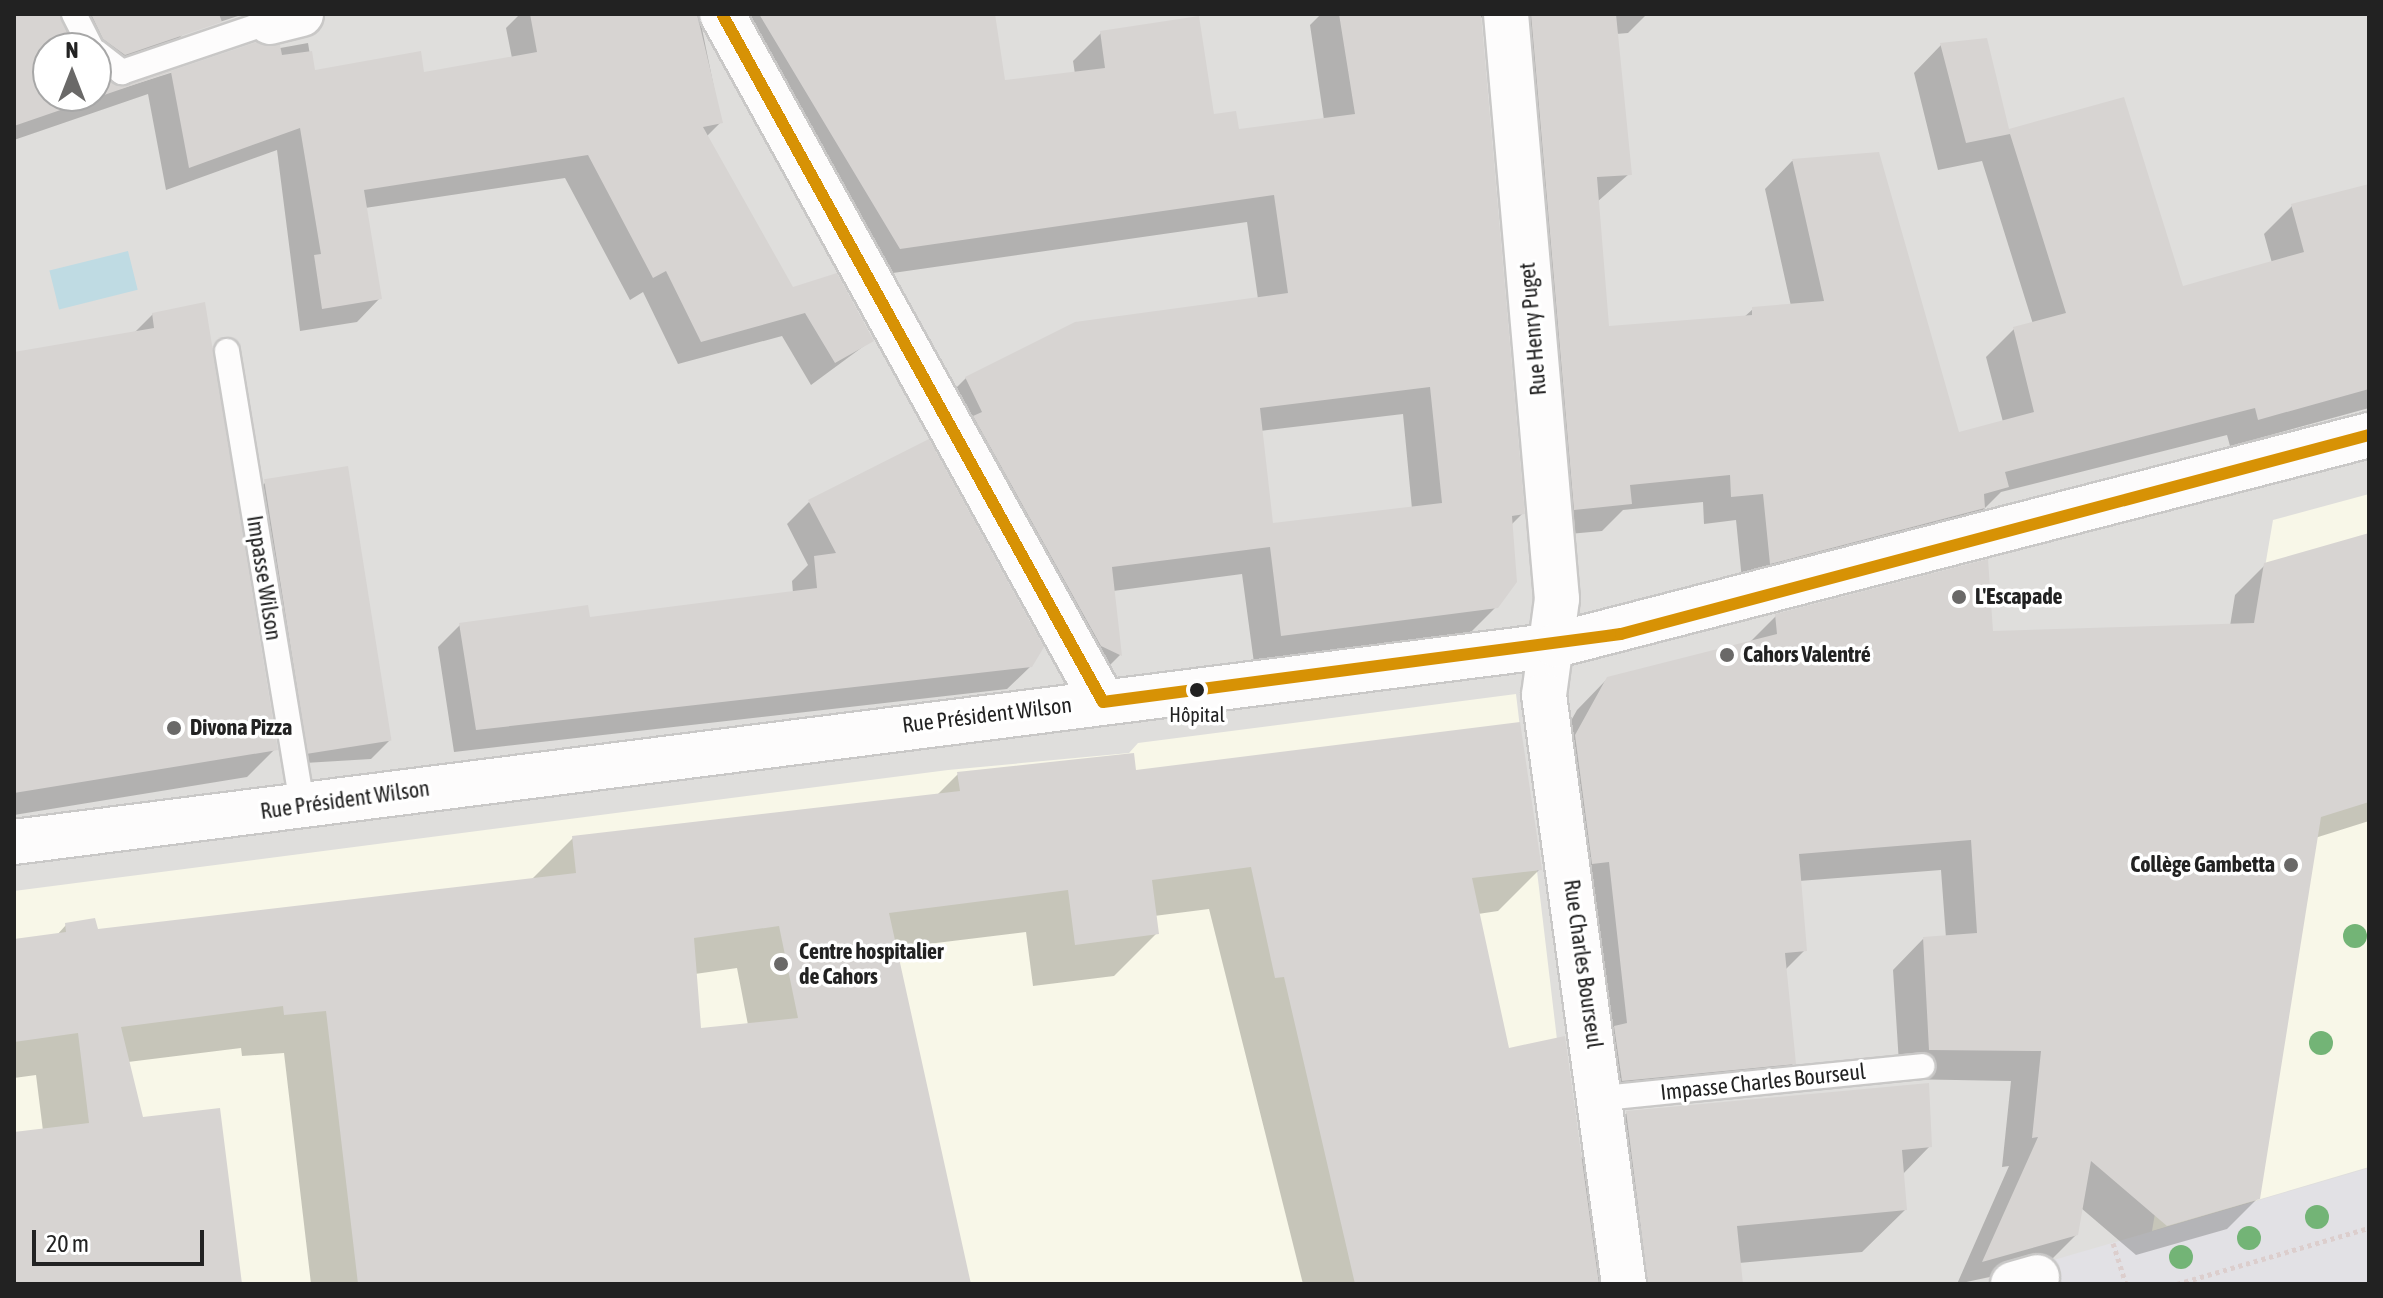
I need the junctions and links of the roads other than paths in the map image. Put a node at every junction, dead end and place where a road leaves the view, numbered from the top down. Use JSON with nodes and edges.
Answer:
{"nodes":[{"id":1,"x":74,"y":14,"type":"edge"},
{"id":2,"x":722,"y":14,"type":"edge"},
{"id":3,"x":1506,"y":14,"type":"edge"},
{"id":4,"x":285,"y":18,"type":"edge"},
{"id":5,"x":83,"y":32,"type":"edge"},
{"id":6,"x":112,"y":64,"type":"edge"},
{"id":7,"x":227,"y":351,"type":"dead end"},
{"id":8,"x":2369,"y":435,"type":"edge"},
{"id":9,"x":1556,"y":645,"type":"junction"},
{"id":10,"x":1103,"y":702,"type":"junction"},
{"id":11,"x":302,"y":806,"type":"junction"},
{"id":12,"x":14,"y":842,"type":"edge"},
{"id":13,"x":1922,"y":1066,"type":"dead end"},
{"id":14,"x":1603,"y":1098,"type":"junction"},
{"id":15,"x":1624,"y":1284,"type":"edge"}],
"edges":[{"from":1,"to":5,"type":"lane"},
{"from":2,"to":10,"type":"street"},
{"from":3,"to":9,"type":"street","name":"Rue Henry Puget"},
{"from":4,"to":6,"type":"lane"},
{"from":7,"to":11,"type":"lane","name":"Impasse Wilson"},
{"from":8,"to":9,"type":"street","name":"Rue Président Wilson"},
{"from":9,"to":10,"type":"street","name":"Rue Président Wilson"},
{"from":9,"to":14,"type":"street","name":"Rue Charles Bourseul"},
{"from":10,"to":11,"type":"street","name":"Rue Président Wilson"},
{"from":11,"to":12,"type":"street","name":"Rue Président Wilson"},
{"from":13,"to":14,"type":"lane","name":"Impasse Charles Bourseul"},
{"from":14,"to":15,"type":"street","name":"Rue Charles Bourseul"}]}
